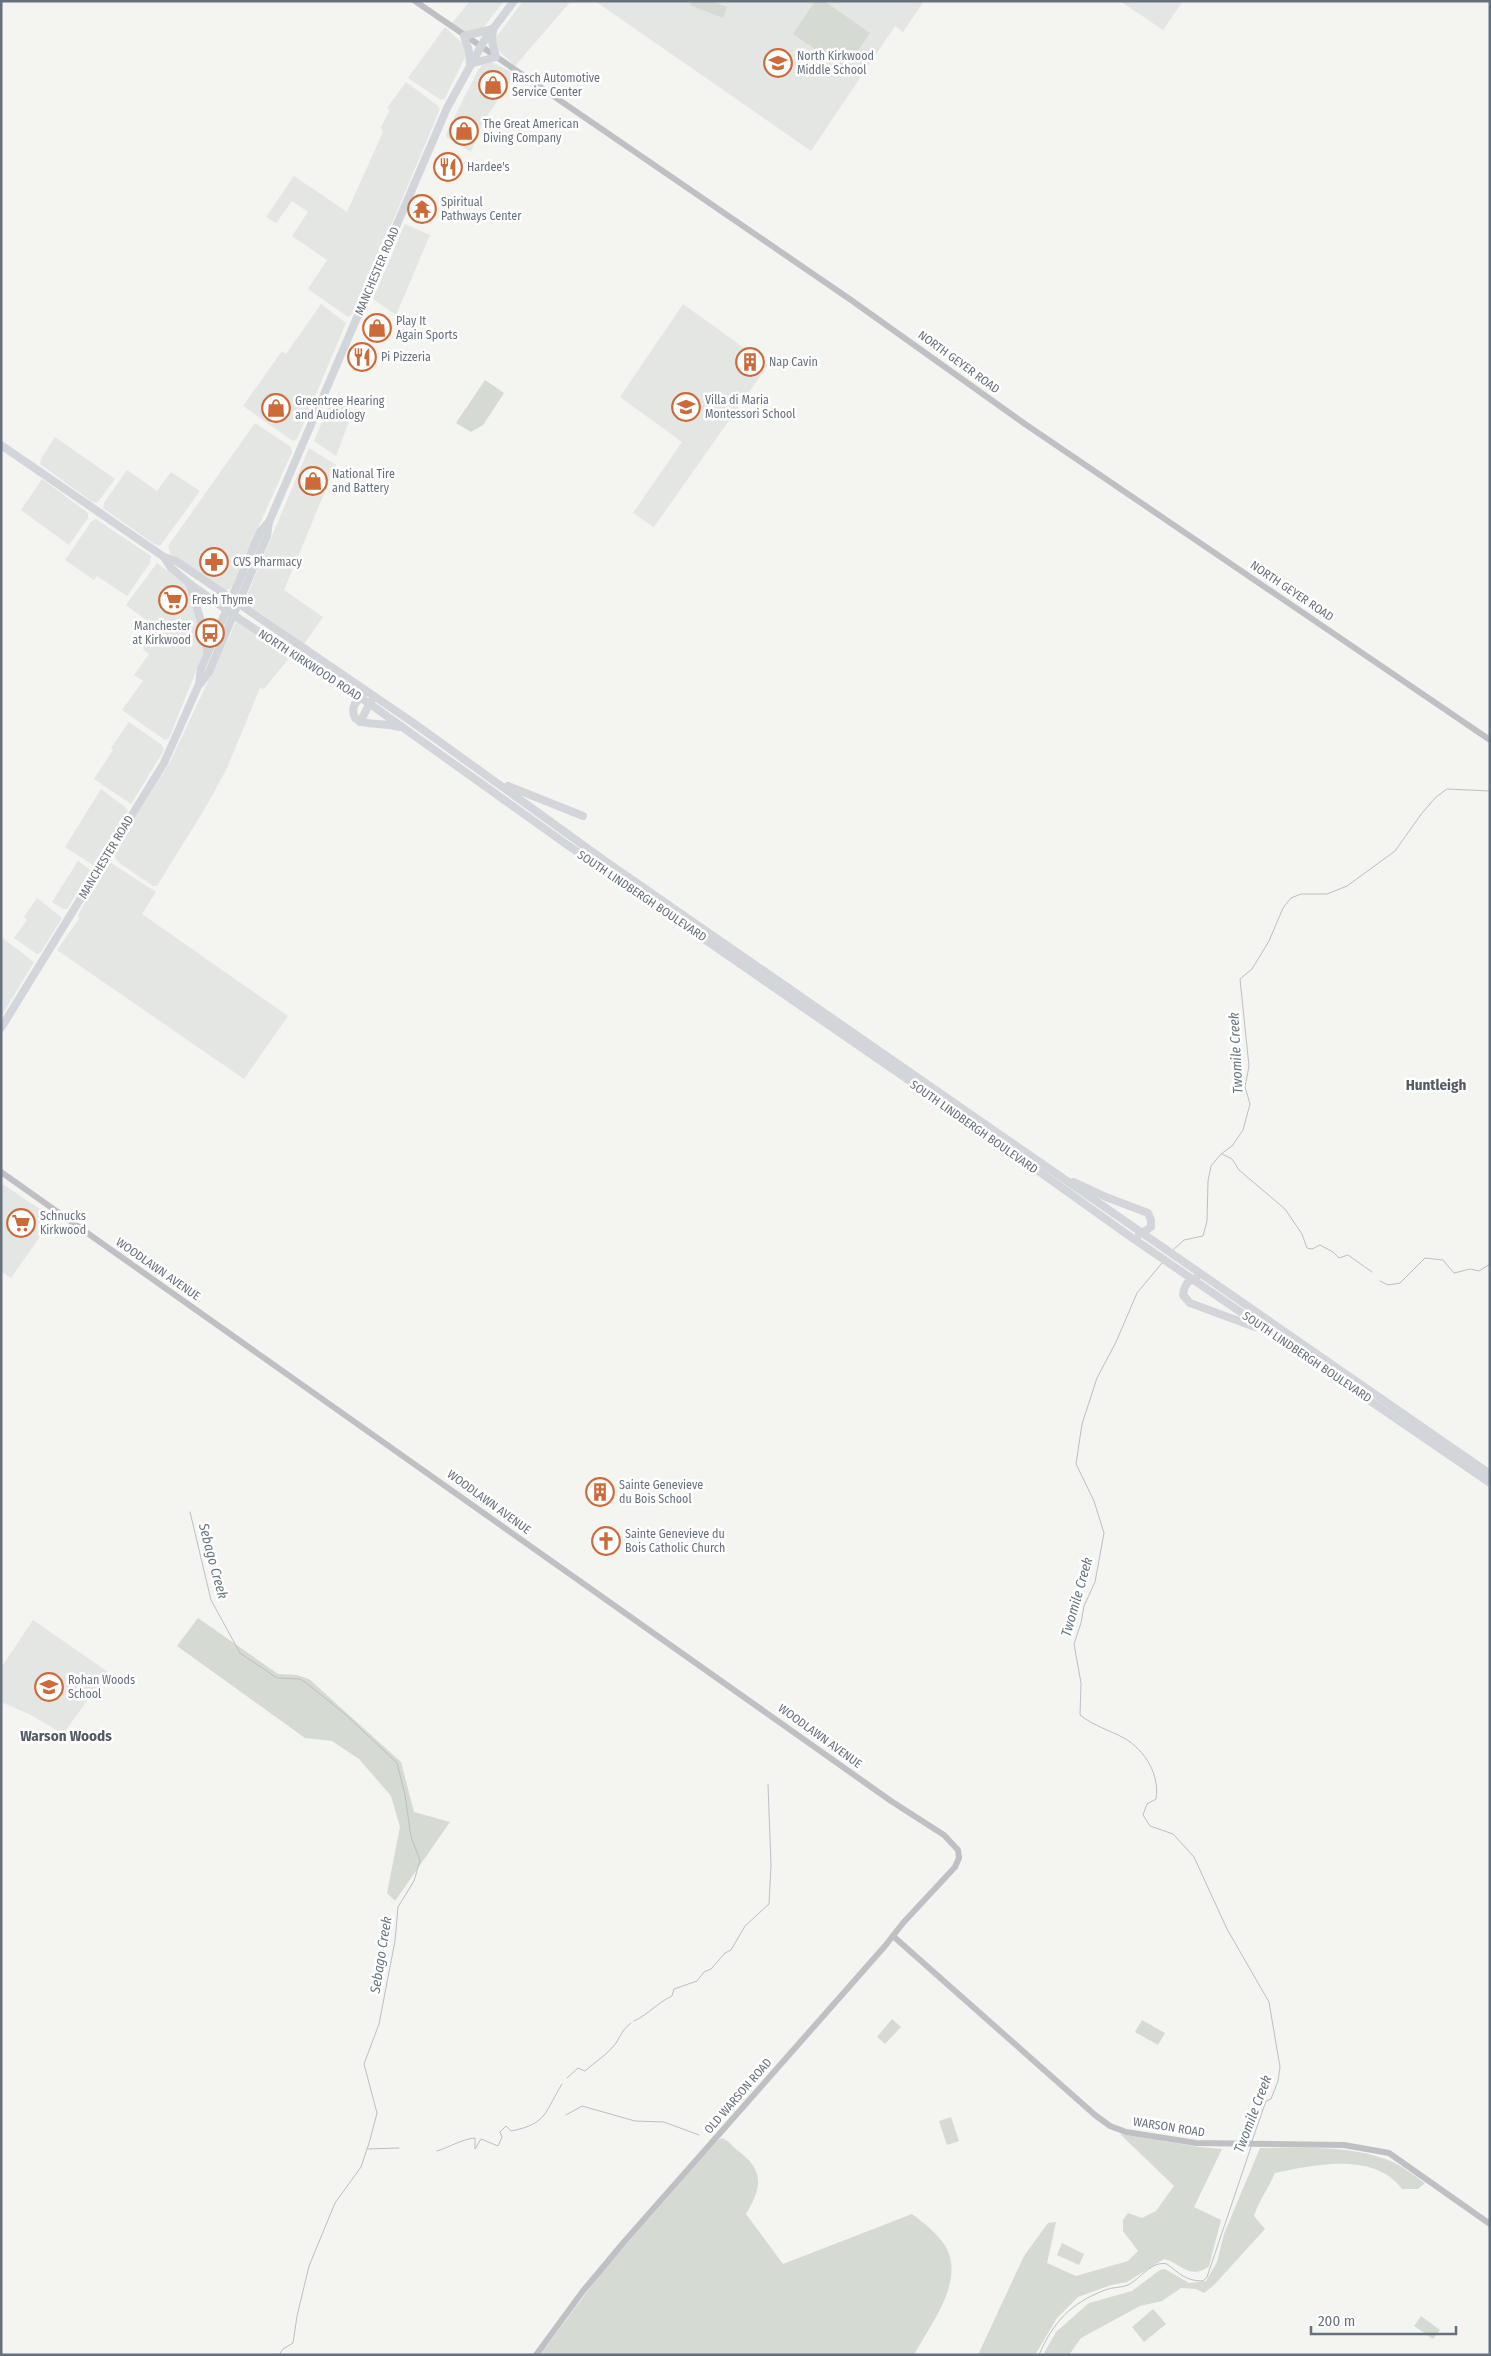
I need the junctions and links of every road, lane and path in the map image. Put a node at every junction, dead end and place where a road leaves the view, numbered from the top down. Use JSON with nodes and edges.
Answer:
{"nodes":[{"id":1,"x":415,"y":1,"type":"edge"},
{"id":2,"x":514,"y":1,"type":"edge"},
{"id":3,"x":492,"y":29,"type":"junction"},
{"id":4,"x":464,"y":36,"type":"junction"},
{"id":5,"x":480,"y":47,"type":"junction"},
{"id":6,"x":496,"y":57,"type":"junction"},
{"id":7,"x":470,"y":64,"type":"junction"},
{"id":8,"x":1,"y":445,"type":"edge"},
{"id":9,"x":164,"y":557,"type":"junction"},
{"id":10,"x":190,"y":584,"type":"junction"},
{"id":11,"x":235,"y":601,"type":"junction"},
{"id":12,"x":230,"y":612,"type":"junction"},
{"id":13,"x":207,"y":655,"type":"junction"},
{"id":14,"x":199,"y":684,"type":"junction"},
{"id":15,"x":372,"y":694,"type":"junction"},
{"id":16,"x":361,"y":697,"type":"junction"},
{"id":17,"x":370,"y":704,"type":"junction"},
{"id":18,"x":360,"y":722,"type":"junction"},
{"id":19,"x":410,"y":731,"type":"junction"},
{"id":20,"x":1490,"y":740,"type":"edge"},
{"id":21,"x":466,"y":760,"type":"joint"},
{"id":22,"x":460,"y":768,"type":"joint"},
{"id":23,"x":490,"y":778,"type":"junction"},
{"id":24,"x":583,"y":816,"type":"dead end"},
{"id":25,"x":2,"y":1029,"type":"edge"},
{"id":26,"x":1,"y":1172,"type":"edge"},
{"id":27,"x":1062,"y":1178,"type":"junction"},
{"id":28,"x":1142,"y":1234,"type":"junction"},
{"id":29,"x":1128,"y":1235,"type":"junction"},
{"id":30,"x":1206,"y":1278,"type":"junction"},
{"id":31,"x":1191,"y":1279,"type":"junction"},
{"id":32,"x":1268,"y":1332,"type":"junction"},
{"id":33,"x":1490,"y":1474,"type":"edge"},
{"id":34,"x":1490,"y":1483,"type":"edge"},
{"id":35,"x":959,"y":1854,"type":"joint"},
{"id":36,"x":893,"y":1936,"type":"junction"},
{"id":37,"x":1490,"y":2224,"type":"edge"},
{"id":38,"x":536,"y":2355,"type":"edge"}],
"edges":[{"from":1,"to":4,"type":"street","name":"NORTH GEYER ROAD"},
{"from":2,"to":3,"type":"main road","name":"MANCHESTER ROAD"},
{"from":3,"to":4,"type":"main road"},
{"from":3,"to":5,"type":"main road","name":"MANCHESTER ROAD"},
{"from":3,"to":6,"type":"main road"},
{"from":4,"to":5,"type":"street","name":"NORTH GEYER ROAD"},
{"from":4,"to":7,"type":"main road"},
{"from":5,"to":6,"type":"street","name":"NORTH GEYER ROAD"},
{"from":5,"to":7,"type":"main road","name":"MANCHESTER ROAD"},
{"from":6,"to":7,"type":"main road"},
{"from":6,"to":20,"type":"street","name":"NORTH GEYER ROAD"},
{"from":7,"to":11,"type":"main road","name":"MANCHESTER ROAD"},
{"from":8,"to":9,"type":"main road","name":"NORTH KIRKWOOD ROAD"},
{"from":9,"to":10,"type":"main road","name":"NORTH KIRKWOOD ROAD"},
{"from":9,"to":11,"type":"main road","name":"NORTH KIRKWOOD ROAD"},
{"from":10,"to":12,"type":"main road","name":"NORTH KIRKWOOD ROAD"},
{"from":10,"to":13,"type":"main road"},
{"from":11,"to":12,"type":"main road","name":"MANCHESTER ROAD"},
{"from":11,"to":15,"type":"main road","name":"NORTH KIRKWOOD ROAD"},
{"from":12,"to":13,"type":"main road","name":"MANCHESTER ROAD"},
{"from":12,"to":14,"type":"main road","name":"MANCHESTER ROAD"},
{"from":12,"to":16,"type":"main road","name":"NORTH KIRKWOOD ROAD"},
{"from":13,"to":14,"type":"main road","name":"MANCHESTER ROAD"},
{"from":14,"to":25,"type":"main road","name":"MANCHESTER ROAD"},
{"from":15,"to":16,"type":"main road"},
{"from":15,"to":17,"type":"main road"},
{"from":15,"to":21,"type":"main road","name":"NORTH KIRKWOOD ROAD"},
{"from":16,"to":17,"type":"main road","name":"NORTH KIRKWOOD ROAD"},
{"from":16,"to":18,"type":"main road"},
{"from":17,"to":18,"type":"main road"},
{"from":17,"to":19,"type":"main road","name":"NORTH KIRKWOOD ROAD"},
{"from":18,"to":19,"type":"main road"},
{"from":19,"to":22,"type":"main road","name":"NORTH KIRKWOOD ROAD"},
{"from":21,"to":23,"type":"main road","name":"SOUTH LINDBERGH BOULEVARD"},
{"from":22,"to":29,"type":"main road","name":"SOUTH LINDBERGH BOULEVARD"},
{"from":23,"to":24,"type":"main road"},
{"from":23,"to":27,"type":"main road","name":"SOUTH LINDBERGH BOULEVARD"},
{"from":26,"to":35,"type":"street","name":"WOODLAWN AVENUE"},
{"from":27,"to":28,"type":"main road","name":"SOUTH LINDBERGH BOULEVARD"},
{"from":27,"to":28,"type":"main road"},
{"from":28,"to":29,"type":"main road"},
{"from":28,"to":30,"type":"main road","name":"SOUTH LINDBERGH BOULEVARD"},
{"from":29,"to":31,"type":"main road","name":"SOUTH LINDBERGH BOULEVARD"},
{"from":30,"to":31,"type":"main road"},
{"from":30,"to":33,"type":"main road","name":"SOUTH LINDBERGH BOULEVARD"},
{"from":31,"to":32,"type":"main road","name":"SOUTH LINDBERGH BOULEVARD"},
{"from":31,"to":32,"type":"main road"},
{"from":32,"to":34,"type":"main road","name":"SOUTH LINDBERGH BOULEVARD"},
{"from":35,"to":36,"type":"street","name":"OLD WARSON ROAD"},
{"from":36,"to":37,"type":"street","name":"WARSON ROAD"},
{"from":36,"to":38,"type":"street","name":"OLD WARSON ROAD"}]}
